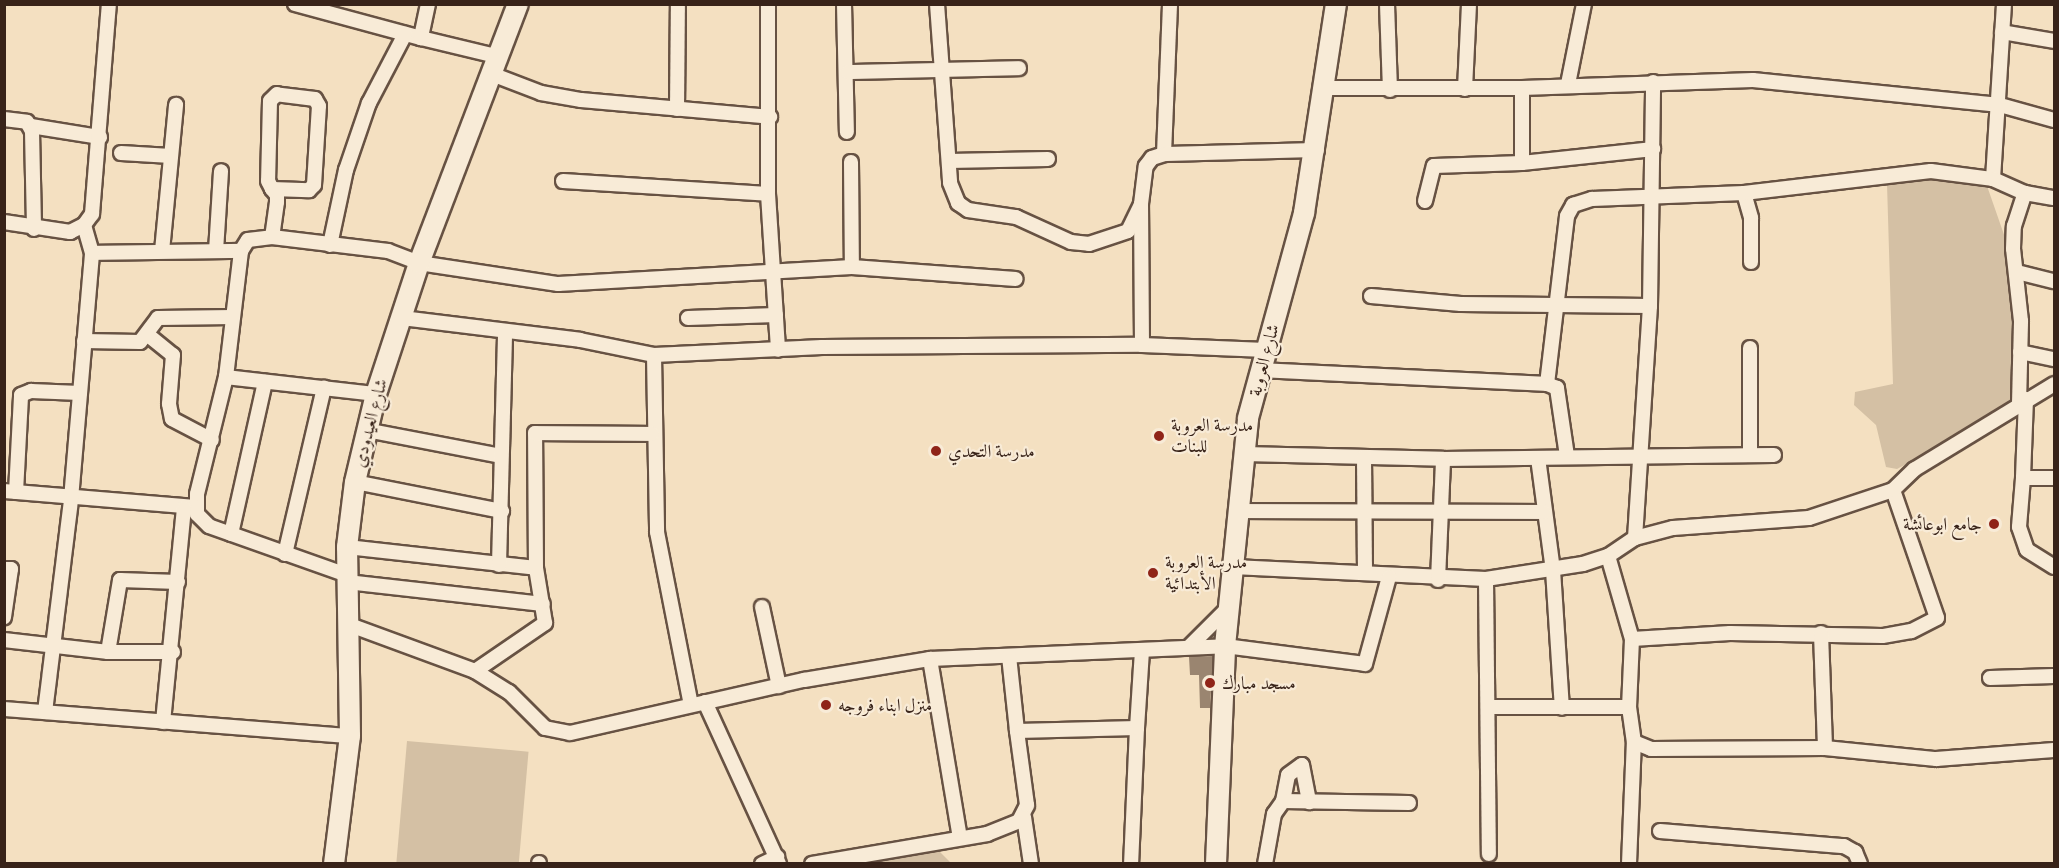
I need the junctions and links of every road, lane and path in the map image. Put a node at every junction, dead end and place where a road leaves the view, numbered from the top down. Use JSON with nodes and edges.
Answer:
{"nodes":[{"id":1,"x":109,"y":4,"type":"edge"},
{"id":2,"x":295,"y":4,"type":"edge"},
{"id":3,"x":428,"y":4,"type":"edge"},
{"id":4,"x":518,"y":4,"type":"edge"},
{"id":5,"x":678,"y":4,"type":"edge"},
{"id":6,"x":768,"y":4,"type":"edge"},
{"id":7,"x":844,"y":4,"type":"edge"},
{"id":8,"x":937,"y":4,"type":"edge"},
{"id":9,"x":1170,"y":4,"type":"edge"},
{"id":10,"x":1336,"y":4,"type":"edge"},
{"id":11,"x":1387,"y":4,"type":"edge"},
{"id":12,"x":1469,"y":4,"type":"edge"},
{"id":13,"x":1584,"y":4,"type":"edge"},
{"id":14,"x":2004,"y":4,"type":"edge"},
{"id":15,"x":2002,"y":32,"type":"junction"},
{"id":16,"x":405,"y":34,"type":"junction"},
{"id":17,"x":421,"y":38,"type":"junction"},
{"id":18,"x":2055,"y":41,"type":"edge"},
{"id":19,"x":493,"y":65,"type":"junction"},
{"id":20,"x":1019,"y":69,"type":"dead end"},
{"id":21,"x":945,"y":70,"type":"junction"},
{"id":22,"x":848,"y":72,"type":"junction"},
{"id":23,"x":1653,"y":82,"type":"junction"},
{"id":24,"x":1568,"y":84,"type":"junction"},
{"id":25,"x":1327,"y":88,"type":"junction"},
{"id":26,"x":1522,"y":88,"type":"junction"},
{"id":27,"x":1465,"y":89,"type":"junction"},
{"id":28,"x":1390,"y":90,"type":"junction"},
{"id":29,"x":176,"y":105,"type":"dead end"},
{"id":30,"x":2000,"y":105,"type":"junction"},
{"id":31,"x":677,"y":109,"type":"junction"},
{"id":32,"x":770,"y":117,"type":"junction"},
{"id":33,"x":4,"y":119,"type":"edge"},
{"id":34,"x":2055,"y":120,"type":"edge"},
{"id":35,"x":31,"y":126,"type":"junction"},
{"id":36,"x":847,"y":132,"type":"dead end"},
{"id":37,"x":100,"y":137,"type":"junction"},
{"id":38,"x":1653,"y":149,"type":"junction"},
{"id":39,"x":1317,"y":150,"type":"junction"},
{"id":40,"x":121,"y":153,"type":"dead end"},
{"id":41,"x":1164,"y":154,"type":"junction"},
{"id":42,"x":171,"y":156,"type":"junction"},
{"id":43,"x":1048,"y":159,"type":"dead end"},
{"id":44,"x":949,"y":161,"type":"junction"},
{"id":45,"x":851,"y":162,"type":"dead end"},
{"id":46,"x":1522,"y":164,"type":"junction"},
{"id":47,"x":221,"y":171,"type":"dead end"},
{"id":48,"x":1993,"y":179,"type":"junction"},
{"id":49,"x":562,"y":181,"type":"dead end"},
{"id":50,"x":272,"y":189,"type":"junction"},
{"id":51,"x":1744,"y":193,"type":"junction"},
{"id":52,"x":2025,"y":193,"type":"junction"},
{"id":53,"x":768,"y":194,"type":"junction"},
{"id":54,"x":1652,"y":196,"type":"junction"},
{"id":55,"x":2055,"y":198,"type":"edge"},
{"id":56,"x":1425,"y":201,"type":"dead end"},
{"id":57,"x":1141,"y":204,"type":"junction"},
{"id":58,"x":4,"y":222,"type":"edge"},
{"id":59,"x":84,"y":225,"type":"junction"},
{"id":60,"x":34,"y":229,"type":"junction"},
{"id":61,"x":272,"y":237,"type":"junction"},
{"id":62,"x":330,"y":245,"type":"junction"},
{"id":63,"x":241,"y":250,"type":"junction"},
{"id":64,"x":162,"y":251,"type":"junction"},
{"id":65,"x":216,"y":251,"type":"junction"},
{"id":66,"x":92,"y":253,"type":"junction"},
{"id":67,"x":1751,"y":262,"type":"dead end"},
{"id":68,"x":419,"y":263,"type":"junction"},
{"id":69,"x":852,"y":267,"type":"junction"},
{"id":70,"x":772,"y":269,"type":"junction"},
{"id":71,"x":2017,"y":272,"type":"junction"},
{"id":72,"x":1016,"y":279,"type":"dead end"},
{"id":73,"x":2055,"y":281,"type":"edge"},
{"id":74,"x":1371,"y":296,"type":"dead end"},
{"id":75,"x":1560,"y":305,"type":"junction"},
{"id":76,"x":1650,"y":306,"type":"junction"},
{"id":77,"x":776,"y":315,"type":"junction"},
{"id":78,"x":233,"y":317,"type":"junction"},
{"id":79,"x":402,"y":318,"type":"junction"},
{"id":80,"x":688,"y":318,"type":"dead end"},
{"id":81,"x":505,"y":333,"type":"junction"},
{"id":82,"x":148,"y":335,"type":"junction"},
{"id":83,"x":84,"y":341,"type":"junction"},
{"id":84,"x":1142,"y":345,"type":"junction"},
{"id":85,"x":1750,"y":348,"type":"dead end"},
{"id":86,"x":778,"y":350,"type":"junction"},
{"id":87,"x":1266,"y":350,"type":"junction"},
{"id":88,"x":2020,"y":352,"type":"junction"},
{"id":89,"x":654,"y":355,"type":"junction"},
{"id":90,"x":2055,"y":359,"type":"edge"},
{"id":91,"x":1261,"y":370,"type":"junction"},
{"id":92,"x":226,"y":377,"type":"junction"},
{"id":93,"x":265,"y":382,"type":"junction"},
{"id":94,"x":1547,"y":384,"type":"junction"},
{"id":95,"x":2055,"y":384,"type":"edge"},
{"id":96,"x":324,"y":388,"type":"junction"},
{"id":97,"x":80,"y":393,"type":"junction"},
{"id":98,"x":376,"y":394,"type":"junction"},
{"id":99,"x":2022,"y":401,"type":"junction"},
{"id":100,"x":11,"y":419,"type":"edge"},
{"id":101,"x":366,"y":430,"type":"junction"},
{"id":102,"x":652,"y":434,"type":"junction"},
{"id":103,"x":212,"y":440,"type":"junction"},
{"id":104,"x":1244,"y":454,"type":"junction"},
{"id":105,"x":1750,"y":454,"type":"junction"},
{"id":106,"x":1774,"y":455,"type":"dead end"},
{"id":107,"x":501,"y":456,"type":"junction"},
{"id":108,"x":1567,"y":456,"type":"junction"},
{"id":109,"x":1364,"y":457,"type":"junction"},
{"id":110,"x":1643,"y":457,"type":"junction"},
{"id":111,"x":1538,"y":458,"type":"junction"},
{"id":112,"x":1443,"y":459,"type":"junction"},
{"id":113,"x":2023,"y":478,"type":"junction"},
{"id":114,"x":2055,"y":478,"type":"edge"},
{"id":115,"x":355,"y":482,"type":"junction"},
{"id":116,"x":1893,"y":490,"type":"junction"},
{"id":117,"x":10,"y":492,"type":"edge"},
{"id":118,"x":71,"y":499,"type":"junction"},
{"id":119,"x":190,"y":507,"type":"junction"},
{"id":120,"x":1366,"y":511,"type":"junction"},
{"id":121,"x":502,"y":512,"type":"junction"},
{"id":122,"x":1238,"y":512,"type":"junction"},
{"id":123,"x":1543,"y":512,"type":"junction"},
{"id":124,"x":1442,"y":515,"type":"junction"},
{"id":125,"x":231,"y":534,"type":"junction"},
{"id":126,"x":1635,"y":538,"type":"junction"},
{"id":127,"x":347,"y":547,"type":"junction"},
{"id":128,"x":285,"y":554,"type":"junction"},
{"id":129,"x":1608,"y":556,"type":"junction"},
{"id":130,"x":499,"y":565,"type":"junction"},
{"id":131,"x":1233,"y":567,"type":"junction"},
{"id":132,"x":2055,"y":567,"type":"edge"},
{"id":133,"x":536,"y":568,"type":"junction"},
{"id":134,"x":4,"y":569,"type":"edge"},
{"id":135,"x":1553,"y":570,"type":"junction"},
{"id":136,"x":1365,"y":573,"type":"junction"},
{"id":137,"x":1389,"y":577,"type":"junction"},
{"id":138,"x":347,"y":578,"type":"junction"},
{"id":139,"x":1486,"y":579,"type":"junction"},
{"id":140,"x":1438,"y":580,"type":"junction"},
{"id":141,"x":178,"y":582,"type":"junction"},
{"id":142,"x":543,"y":604,"type":"junction"},
{"id":143,"x":1229,"y":607,"type":"junction"},
{"id":144,"x":762,"y":608,"type":"dead end"},
{"id":145,"x":4,"y":617,"type":"edge"},
{"id":146,"x":350,"y":625,"type":"junction"},
{"id":147,"x":1821,"y":633,"type":"junction"},
{"id":148,"x":1632,"y":639,"type":"junction"},
{"id":149,"x":4,"y":640,"type":"edge"},
{"id":150,"x":1225,"y":646,"type":"junction"},
{"id":151,"x":53,"y":647,"type":"junction"},
{"id":152,"x":1189,"y":647,"type":"junction"},
{"id":153,"x":1142,"y":651,"type":"junction"},
{"id":154,"x":108,"y":652,"type":"junction"},
{"id":155,"x":172,"y":652,"type":"junction"},
{"id":156,"x":1009,"y":656,"type":"junction"},
{"id":157,"x":930,"y":660,"type":"junction"},
{"id":158,"x":475,"y":671,"type":"junction"},
{"id":159,"x":2055,"y":676,"type":"edge"},
{"id":160,"x":1990,"y":678,"type":"dead end"},
{"id":161,"x":779,"y":686,"type":"junction"},
{"id":162,"x":705,"y":702,"type":"junction"},
{"id":163,"x":690,"y":705,"type":"junction"},
{"id":164,"x":1629,"y":706,"type":"junction"},
{"id":165,"x":1489,"y":707,"type":"junction"},
{"id":166,"x":1562,"y":708,"type":"junction"},
{"id":167,"x":4,"y":709,"type":"edge"},
{"id":168,"x":45,"y":712,"type":"junction"},
{"id":169,"x":163,"y":722,"type":"junction"},
{"id":170,"x":1137,"y":728,"type":"junction"},
{"id":171,"x":1017,"y":731,"type":"junction"},
{"id":172,"x":350,"y":736,"type":"junction"},
{"id":173,"x":1634,"y":742,"type":"junction"},
{"id":174,"x":1825,"y":748,"type":"junction"},
{"id":175,"x":2055,"y":750,"type":"edge"},
{"id":176,"x":1282,"y":801,"type":"junction"},
{"id":177,"x":1309,"y":802,"type":"junction"},
{"id":178,"x":1409,"y":803,"type":"dead end"},
{"id":179,"x":1024,"y":817,"type":"junction"},
{"id":180,"x":1660,"y":831,"type":"dead end"},
{"id":181,"x":960,"y":838,"type":"junction"},
{"id":182,"x":1489,"y":854,"type":"dead end"},
{"id":183,"x":778,"y":860,"type":"edge"},
{"id":184,"x":334,"y":864,"type":"edge"},
{"id":185,"x":762,"y":864,"type":"edge"},
{"id":186,"x":812,"y":864,"type":"edge"},
{"id":187,"x":1031,"y":864,"type":"edge"},
{"id":188,"x":1131,"y":864,"type":"edge"},
{"id":189,"x":1216,"y":864,"type":"edge"},
{"id":190,"x":1265,"y":864,"type":"edge"},
{"id":191,"x":1629,"y":864,"type":"edge"},
{"id":192,"x":1860,"y":864,"type":"edge"}],
"edges":[{"from":1,"to":37,"type":"street"},
{"from":2,"to":16,"type":"street"},
{"from":3,"to":17,"type":"street"},
{"from":4,"to":19,"type":"street","name":"شارع العيدودي"},
{"from":5,"to":31,"type":"street"},
{"from":6,"to":32,"type":"street"},
{"from":7,"to":22,"type":"street"},
{"from":8,"to":21,"type":"street"},
{"from":9,"to":41,"type":"street"},
{"from":10,"to":25,"type":"street","name":"شارع العروبة"},
{"from":11,"to":28,"type":"street"},
{"from":12,"to":27,"type":"street"},
{"from":13,"to":24,"type":"street"},
{"from":14,"to":15,"type":"street"},
{"from":15,"to":18,"type":"street"},
{"from":15,"to":30,"type":"street"},
{"from":16,"to":17,"type":"street"},
{"from":16,"to":62,"type":"street"},
{"from":17,"to":19,"type":"street"},
{"from":19,"to":31,"type":"street"},
{"from":19,"to":68,"type":"street","name":"شارع العيدودي"},
{"from":20,"to":21,"type":"street"},
{"from":21,"to":22,"type":"street"},
{"from":21,"to":44,"type":"street"},
{"from":22,"to":36,"type":"street"},
{"from":23,"to":24,"type":"street"},
{"from":23,"to":30,"type":"street"},
{"from":23,"to":38,"type":"street"},
{"from":24,"to":26,"type":"street"},
{"from":25,"to":28,"type":"street"},
{"from":25,"to":39,"type":"street","name":"شارع العروبة"},
{"from":26,"to":27,"type":"street"},
{"from":26,"to":46,"type":"street"},
{"from":27,"to":28,"type":"street"},
{"from":29,"to":42,"type":"street"},
{"from":30,"to":34,"type":"street"},
{"from":30,"to":48,"type":"street"},
{"from":31,"to":32,"type":"street"},
{"from":32,"to":53,"type":"street"},
{"from":33,"to":35,"type":"street"},
{"from":35,"to":37,"type":"street"},
{"from":35,"to":60,"type":"street"},
{"from":37,"to":59,"type":"street"},
{"from":38,"to":46,"type":"street"},
{"from":38,"to":54,"type":"street"},
{"from":39,"to":41,"type":"street"},
{"from":39,"to":87,"type":"street","name":"شارع العروبة"},
{"from":40,"to":42,"type":"street"},
{"from":41,"to":57,"type":"street"},
{"from":42,"to":64,"type":"street"},
{"from":43,"to":44,"type":"street"},
{"from":44,"to":57,"type":"street"},
{"from":45,"to":69,"type":"street"},
{"from":46,"to":56,"type":"street"},
{"from":47,"to":65,"type":"street"},
{"from":48,"to":51,"type":"street"},
{"from":48,"to":52,"type":"street"},
{"from":49,"to":53,"type":"street"},
{"from":50,"to":50,"type":"street"},
{"from":50,"to":61,"type":"street"},
{"from":51,"to":54,"type":"street"},
{"from":51,"to":67,"type":"street"},
{"from":52,"to":55,"type":"street"},
{"from":52,"to":71,"type":"street"},
{"from":53,"to":70,"type":"street"},
{"from":54,"to":75,"type":"street"},
{"from":54,"to":76,"type":"street"},
{"from":57,"to":84,"type":"street"},
{"from":58,"to":60,"type":"street"},
{"from":59,"to":60,"type":"street"},
{"from":59,"to":66,"type":"street"},
{"from":61,"to":62,"type":"street"},
{"from":61,"to":63,"type":"street"},
{"from":62,"to":68,"type":"street"},
{"from":63,"to":65,"type":"street"},
{"from":63,"to":78,"type":"street"},
{"from":64,"to":65,"type":"street"},
{"from":64,"to":66,"type":"street"},
{"from":66,"to":83,"type":"street"},
{"from":68,"to":70,"type":"street"},
{"from":68,"to":79,"type":"street","name":"شارع العيدودي"},
{"from":69,"to":70,"type":"street"},
{"from":69,"to":72,"type":"street"},
{"from":70,"to":77,"type":"street"},
{"from":71,"to":73,"type":"street"},
{"from":71,"to":88,"type":"street"},
{"from":74,"to":75,"type":"street"},
{"from":75,"to":76,"type":"street"},
{"from":75,"to":94,"type":"street"},
{"from":76,"to":110,"type":"street"},
{"from":77,"to":80,"type":"street"},
{"from":77,"to":86,"type":"street"},
{"from":78,"to":82,"type":"street"},
{"from":78,"to":92,"type":"street"},
{"from":79,"to":81,"type":"street"},
{"from":79,"to":98,"type":"street","name":"شارع العيدودي"},
{"from":81,"to":89,"type":"street"},
{"from":81,"to":107,"type":"street"},
{"from":82,"to":83,"type":"street"},
{"from":82,"to":103,"type":"street"},
{"from":83,"to":97,"type":"street"},
{"from":84,"to":86,"type":"street"},
{"from":84,"to":87,"type":"street"},
{"from":85,"to":105,"type":"street"},
{"from":86,"to":89,"type":"street"},
{"from":87,"to":91,"type":"street","name":"شارع العروبة"},
{"from":88,"to":90,"type":"street"},
{"from":88,"to":99,"type":"street"},
{"from":89,"to":102,"type":"street"},
{"from":91,"to":94,"type":"street"},
{"from":91,"to":104,"type":"street","name":"شارع العروبة"},
{"from":92,"to":93,"type":"street"},
{"from":92,"to":103,"type":"street"},
{"from":93,"to":96,"type":"street"},
{"from":93,"to":125,"type":"street"},
{"from":94,"to":108,"type":"street"},
{"from":95,"to":99,"type":"street"},
{"from":96,"to":98,"type":"street"},
{"from":96,"to":128,"type":"street"},
{"from":97,"to":100,"type":"street"},
{"from":97,"to":118,"type":"street"},
{"from":98,"to":101,"type":"street","name":"شارع العيدودي"},
{"from":99,"to":113,"type":"street"},
{"from":99,"to":116,"type":"street"},
{"from":100,"to":117,"type":"street"},
{"from":101,"to":107,"type":"street"},
{"from":101,"to":115,"type":"street","name":"شارع العيدودي"},
{"from":102,"to":133,"type":"street"},
{"from":102,"to":163,"type":"street"},
{"from":103,"to":119,"type":"street"},
{"from":104,"to":109,"type":"street"},
{"from":104,"to":122,"type":"street","name":"شارع العروبة"},
{"from":105,"to":106,"type":"street"},
{"from":105,"to":110,"type":"street"},
{"from":107,"to":121,"type":"street"},
{"from":108,"to":110,"type":"street"},
{"from":108,"to":111,"type":"street"},
{"from":109,"to":112,"type":"street"},
{"from":109,"to":120,"type":"street"},
{"from":110,"to":126,"type":"street"},
{"from":111,"to":112,"type":"street"},
{"from":111,"to":123,"type":"street"},
{"from":112,"to":124,"type":"street"},
{"from":113,"to":114,"type":"street"},
{"from":113,"to":132,"type":"street"},
{"from":115,"to":121,"type":"street"},
{"from":115,"to":127,"type":"street","name":"شارع العيدودي"},
{"from":116,"to":126,"type":"street"},
{"from":116,"to":147,"type":"street"},
{"from":117,"to":118,"type":"street"},
{"from":118,"to":119,"type":"street"},
{"from":118,"to":151,"type":"street"},
{"from":119,"to":125,"type":"street"},
{"from":119,"to":141,"type":"street"},
{"from":120,"to":122,"type":"street"},
{"from":120,"to":124,"type":"street"},
{"from":120,"to":136,"type":"street"},
{"from":121,"to":130,"type":"street"},
{"from":122,"to":131,"type":"street","name":"شارع العروبة"},
{"from":123,"to":124,"type":"street"},
{"from":123,"to":135,"type":"street"},
{"from":124,"to":140,"type":"street"},
{"from":125,"to":128,"type":"street"},
{"from":126,"to":129,"type":"street"},
{"from":127,"to":130,"type":"street"},
{"from":127,"to":138,"type":"street","name":"شارع العيدودي"},
{"from":128,"to":138,"type":"street"},
{"from":129,"to":135,"type":"street"},
{"from":129,"to":148,"type":"street"},
{"from":130,"to":133,"type":"street"},
{"from":131,"to":136,"type":"street"},
{"from":131,"to":143,"type":"street","name":"شارع العروبة"},
{"from":133,"to":142,"type":"street"},
{"from":134,"to":145,"type":"street"},
{"from":135,"to":139,"type":"street"},
{"from":135,"to":166,"type":"street"},
{"from":136,"to":137,"type":"street"},
{"from":137,"to":140,"type":"street"},
{"from":137,"to":150,"type":"street"},
{"from":138,"to":142,"type":"street"},
{"from":138,"to":146,"type":"street","name":"شارع العيدودي"},
{"from":139,"to":140,"type":"street"},
{"from":139,"to":165,"type":"street"},
{"from":141,"to":154,"type":"street"},
{"from":141,"to":155,"type":"street"},
{"from":142,"to":158,"type":"street"},
{"from":143,"to":150,"type":"street","name":"شارع العروبة"},
{"from":143,"to":152,"type":"street"},
{"from":144,"to":161,"type":"street"},
{"from":146,"to":158,"type":"street"},
{"from":146,"to":172,"type":"street","name":"شارع العيدودي"},
{"from":147,"to":148,"type":"street"},
{"from":147,"to":174,"type":"street"},
{"from":148,"to":164,"type":"street"},
{"from":149,"to":151,"type":"street"},
{"from":150,"to":152,"type":"street"},
{"from":150,"to":189,"type":"street","name":"شارع العروبة"},
{"from":151,"to":154,"type":"street"},
{"from":151,"to":168,"type":"street"},
{"from":152,"to":153,"type":"street"},
{"from":153,"to":156,"type":"street"},
{"from":153,"to":170,"type":"street"},
{"from":154,"to":155,"type":"street"},
{"from":155,"to":169,"type":"street"},
{"from":156,"to":157,"type":"street"},
{"from":156,"to":171,"type":"street"},
{"from":157,"to":161,"type":"street"},
{"from":157,"to":181,"type":"street"},
{"from":158,"to":163,"type":"street"},
{"from":159,"to":160,"type":"street"},
{"from":161,"to":162,"type":"street"},
{"from":162,"to":163,"type":"street"},
{"from":162,"to":183,"type":"street"},
{"from":164,"to":166,"type":"street"},
{"from":164,"to":173,"type":"street"},
{"from":165,"to":166,"type":"street"},
{"from":165,"to":182,"type":"street"},
{"from":167,"to":168,"type":"street"},
{"from":168,"to":169,"type":"street"},
{"from":169,"to":172,"type":"street"},
{"from":170,"to":171,"type":"street"},
{"from":170,"to":188,"type":"street"},
{"from":171,"to":179,"type":"street"},
{"from":172,"to":184,"type":"street","name":"شارع العيدودي"},
{"from":173,"to":174,"type":"street"},
{"from":173,"to":191,"type":"street"},
{"from":174,"to":175,"type":"street"},
{"from":176,"to":177,"type":"street"},
{"from":176,"to":177,"type":"street"},
{"from":176,"to":190,"type":"street"},
{"from":177,"to":178,"type":"street"},
{"from":179,"to":181,"type":"street"},
{"from":179,"to":187,"type":"street"},
{"from":180,"to":192,"type":"street"},
{"from":181,"to":186,"type":"street"},
{"from":183,"to":185,"type":"street"}]}
